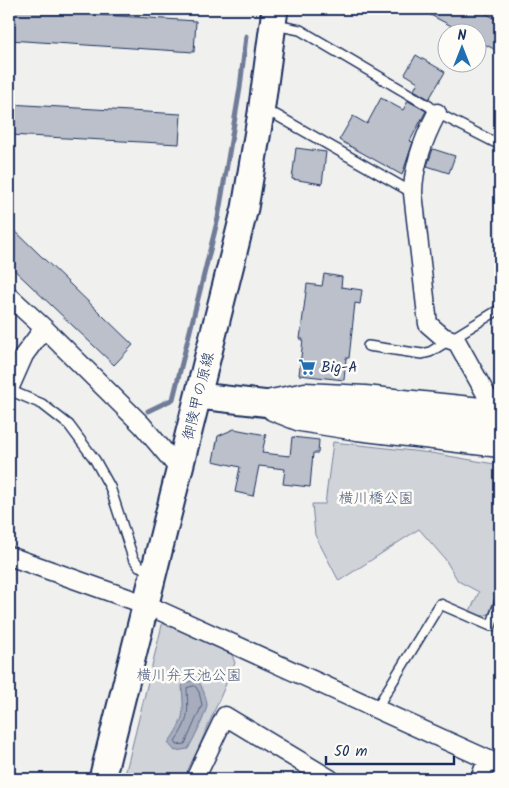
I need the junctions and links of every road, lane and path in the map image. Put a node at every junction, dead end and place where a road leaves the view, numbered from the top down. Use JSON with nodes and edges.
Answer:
{"nodes":[{"id":1,"x":274,"y":17,"type":"edge"},
{"id":2,"x":261,"y":113,"type":"junction"},
{"id":3,"x":437,"y":113,"type":"junction"},
{"id":4,"x":500,"y":145,"type":"edge"},
{"id":5,"x":413,"y":193,"type":"junction"},
{"id":6,"x":9,"y":296,"type":"edge"},
{"id":7,"x":500,"y":309,"type":"edge"},
{"id":8,"x":44,"y":328,"type":"junction"},
{"id":9,"x":450,"y":340,"type":"junction"},
{"id":10,"x":368,"y":346,"type":"dead end"},
{"id":11,"x":9,"y":389,"type":"edge"},
{"id":12,"x":199,"y":396,"type":"junction"},
{"id":13,"x":251,"y":403,"type":"junction"},
{"id":14,"x":493,"y":409,"type":"edge"},
{"id":15,"x":500,"y":430,"type":"edge"},
{"id":16,"x":500,"y":448,"type":"edge"},
{"id":17,"x":180,"y":470,"type":"junction"},
{"id":18,"x":9,"y":556,"type":"edge"},
{"id":19,"x":155,"y":572,"type":"junction"},
{"id":20,"x":500,"y":601,"type":"edge"},
{"id":21,"x":147,"y":605,"type":"junction"},
{"id":22,"x":376,"y":709,"type":"junction"},
{"id":23,"x":493,"y":763,"type":"edge"},
{"id":24,"x":102,"y":779,"type":"edge"},
{"id":25,"x":195,"y":779,"type":"edge"},
{"id":26,"x":330,"y":779,"type":"edge"},
{"id":27,"x":480,"y":779,"type":"edge"}],
"edges":[{"from":1,"to":2,"type":"street","name":"御陵甲の原線"},
{"from":1,"to":3,"type":"lane"},
{"from":2,"to":5,"type":"lane"},
{"from":2,"to":12,"type":"street","name":"御陵甲の原線"},
{"from":3,"to":4,"type":"lane"},
{"from":3,"to":5,"type":"street"},
{"from":5,"to":9,"type":"street"},
{"from":6,"to":8,"type":"street"},
{"from":7,"to":9,"type":"lane"},
{"from":8,"to":11,"type":"street"},
{"from":8,"to":17,"type":"street"},
{"from":9,"to":10,"type":"lane"},
{"from":9,"to":14,"type":"street"},
{"from":11,"to":19,"type":"lane"},
{"from":12,"to":13,"type":"street"},
{"from":12,"to":17,"type":"street","name":"御陵甲の原線"},
{"from":13,"to":14,"type":"street"},
{"from":13,"to":15,"type":"street"},
{"from":13,"to":16,"type":"street"},
{"from":17,"to":19,"type":"street","name":"御陵甲の原線"},
{"from":18,"to":21,"type":"street"},
{"from":19,"to":21,"type":"street","name":"御陵甲の原線"},
{"from":20,"to":22,"type":"lane"},
{"from":21,"to":22,"type":"street"},
{"from":21,"to":24,"type":"street","name":"御陵甲の原線"},
{"from":22,"to":23,"type":"street"},
{"from":23,"to":27,"type":"street"},
{"from":25,"to":26,"type":"street"}]}
